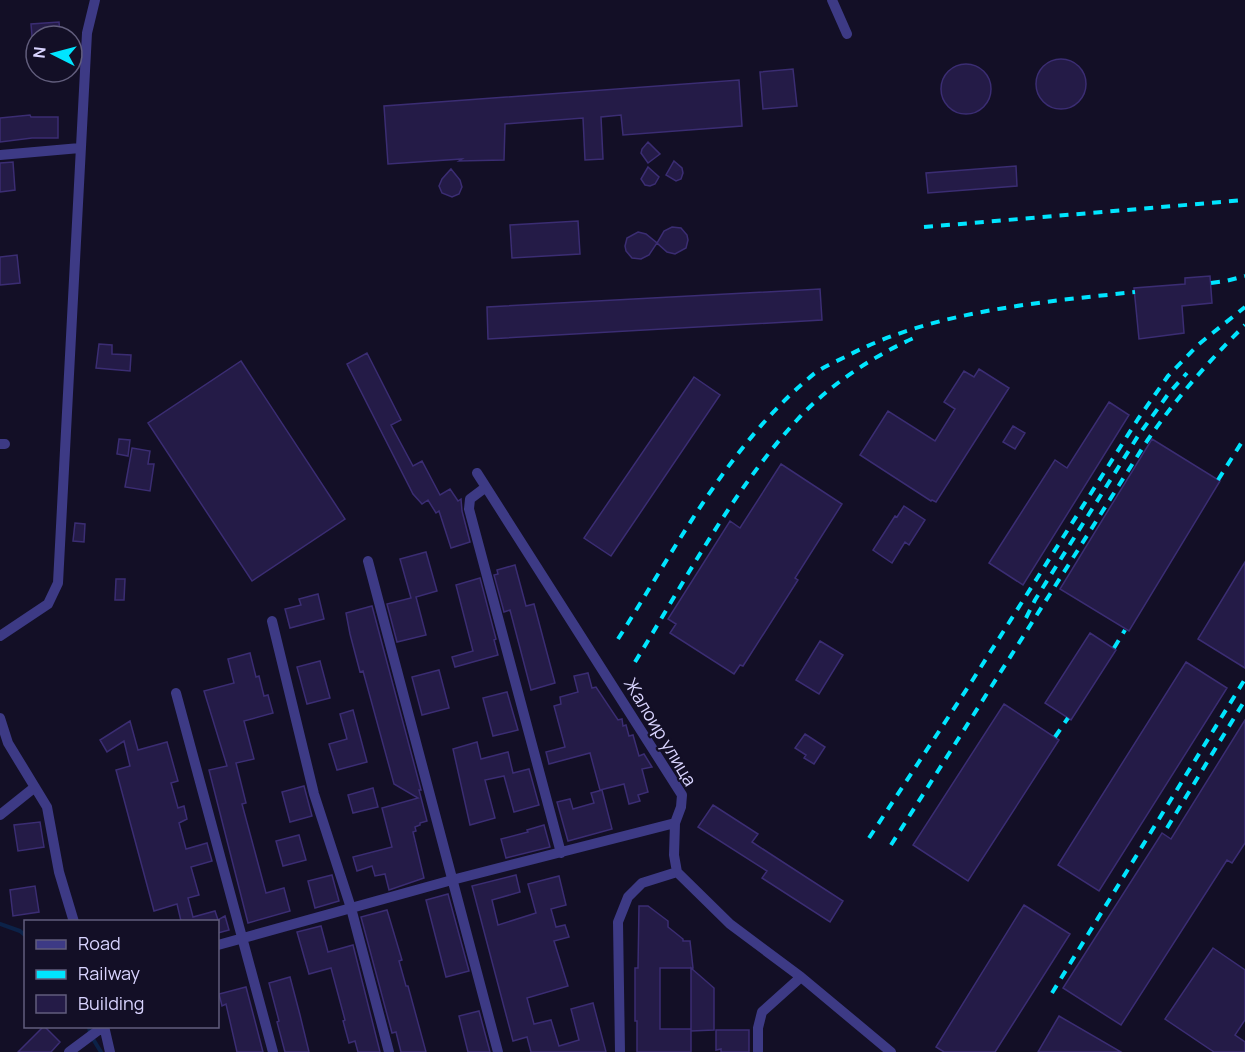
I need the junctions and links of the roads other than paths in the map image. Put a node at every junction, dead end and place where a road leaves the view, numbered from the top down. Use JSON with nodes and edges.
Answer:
{"nodes":[{"id":1,"x":94,"y":0,"type":"edge"},
{"id":2,"x":832,"y":0,"type":"edge"},
{"id":3,"x":847,"y":34,"type":"dead end"},
{"id":4,"x":80,"y":148,"type":"junction"},
{"id":5,"x":0,"y":155,"type":"edge"},
{"id":6,"x":477,"y":473,"type":"dead end"},
{"id":7,"x":486,"y":487,"type":"junction"},
{"id":8,"x":368,"y":561,"type":"dead end"},
{"id":9,"x":272,"y":621,"type":"dead end"},
{"id":10,"x":0,"y":636,"type":"edge"},
{"id":11,"x":176,"y":693,"type":"dead end"},
{"id":12,"x":0,"y":718,"type":"edge"},
{"id":13,"x":35,"y":787,"type":"junction"},
{"id":14,"x":0,"y":815,"type":"edge"},
{"id":15,"x":675,"y":823,"type":"junction"},
{"id":16,"x":561,"y":853,"type":"junction"},
{"id":17,"x":677,"y":872,"type":"junction"},
{"id":18,"x":452,"y":880,"type":"junction"},
{"id":19,"x":351,"y":908,"type":"junction"},
{"id":20,"x":74,"y":920,"type":"edge"},
{"id":21,"x":243,"y":938,"type":"junction"},
{"id":22,"x":219,"y":945,"type":"edge"},
{"id":23,"x":801,"y":977,"type":"junction"},
{"id":24,"x":101,"y":1028,"type":"edge"},
{"id":25,"x":105,"y":1028,"type":"edge"},
{"id":26,"x":69,"y":1052,"type":"edge"},
{"id":27,"x":111,"y":1052,"type":"edge"},
{"id":28,"x":273,"y":1052,"type":"edge"},
{"id":29,"x":389,"y":1052,"type":"edge"},
{"id":30,"x":498,"y":1052,"type":"edge"},
{"id":31,"x":620,"y":1052,"type":"edge"},
{"id":32,"x":758,"y":1052,"type":"edge"},
{"id":33,"x":891,"y":1052,"type":"edge"}],
"edges":[{"from":1,"to":4,"type":"street"},
{"from":2,"to":3,"type":"street"},
{"from":4,"to":5,"type":"street"},
{"from":4,"to":10,"type":"street"},
{"from":6,"to":7,"type":"street","name":"Жалоир улица"},
{"from":7,"to":15,"type":"street","name":"Жалоир улица"},
{"from":7,"to":16,"type":"street"},
{"from":8,"to":18,"type":"street"},
{"from":9,"to":19,"type":"street"},
{"from":11,"to":21,"type":"street"},
{"from":12,"to":13,"type":"street"},
{"from":13,"to":14,"type":"street"},
{"from":13,"to":20,"type":"street"},
{"from":15,"to":16,"type":"street"},
{"from":15,"to":17,"type":"street","name":"Жалоир улица"},
{"from":16,"to":18,"type":"street"},
{"from":17,"to":23,"type":"street"},
{"from":17,"to":31,"type":"street"},
{"from":18,"to":19,"type":"street"},
{"from":18,"to":30,"type":"street"},
{"from":19,"to":21,"type":"street"},
{"from":19,"to":29,"type":"street"},
{"from":21,"to":22,"type":"street"},
{"from":21,"to":28,"type":"street"},
{"from":23,"to":32,"type":"street"},
{"from":23,"to":33,"type":"street"},
{"from":24,"to":26,"type":"street"},
{"from":25,"to":27,"type":"street"}]}
